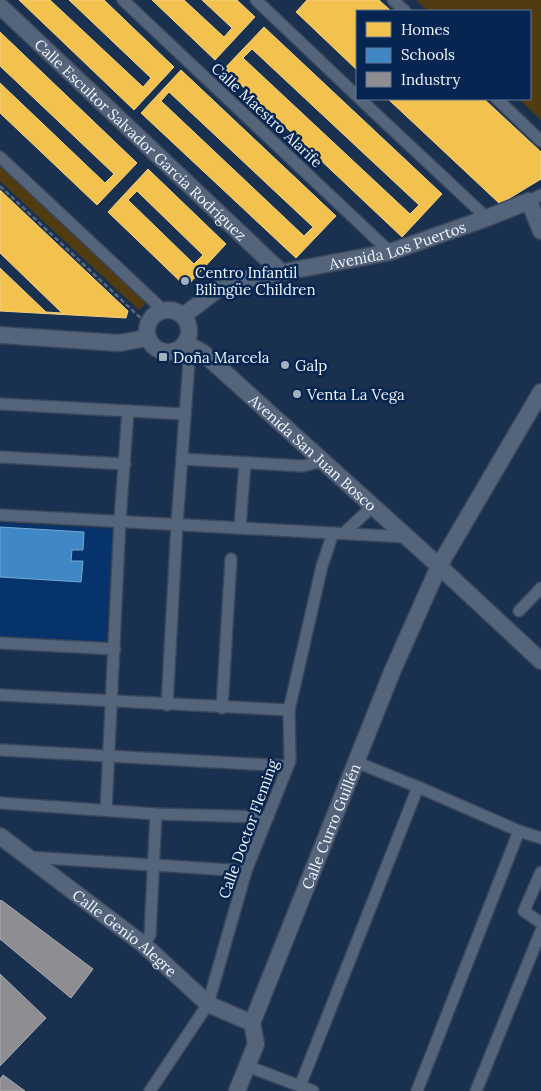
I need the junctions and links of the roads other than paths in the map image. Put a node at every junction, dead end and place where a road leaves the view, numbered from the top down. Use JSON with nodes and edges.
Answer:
{"nodes":[{"id":1,"x":123,"y":0,"type":"edge"},
{"id":2,"x":256,"y":0,"type":"edge"},
{"id":3,"x":393,"y":0,"type":"edge"},
{"id":4,"x":0,"y":6,"type":"edge"},
{"id":5,"x":404,"y":10,"type":"edge"},
{"id":6,"x":356,"y":95,"type":"edge"},
{"id":7,"x":361,"y":100,"type":"edge"},
{"id":8,"x":498,"y":100,"type":"edge"},
{"id":9,"x":541,"y":141,"type":"edge"},
{"id":10,"x":0,"y":157,"type":"edge"},
{"id":11,"x":535,"y":198,"type":"edge"},
{"id":12,"x":486,"y":218,"type":"junction"},
{"id":13,"x":541,"y":231,"type":"edge"},
{"id":14,"x":390,"y":252,"type":"junction"},
{"id":15,"x":281,"y":272,"type":"junction"},
{"id":16,"x":163,"y":310,"type":"junction"},
{"id":17,"x":183,"y":316,"type":"junction"},
{"id":18,"x":147,"y":332,"type":"junction"},
{"id":19,"x":0,"y":336,"type":"edge"},
{"id":20,"x":185,"y":343,"type":"junction"},
{"id":21,"x":202,"y":352,"type":"junction"},
{"id":22,"x":541,"y":392,"type":"edge"},
{"id":23,"x":0,"y":404,"type":"edge"},
{"id":24,"x":128,"y":411,"type":"junction"},
{"id":25,"x":185,"y":414,"type":"junction"},
{"id":26,"x":0,"y":457,"type":"edge"},
{"id":27,"x":182,"y":459,"type":"junction"},
{"id":28,"x":323,"y":461,"type":"junction"},
{"id":29,"x":245,"y":463,"type":"junction"},
{"id":30,"x":125,"y":464,"type":"junction"},
{"id":31,"x":373,"y":506,"type":"junction"},
{"id":32,"x":0,"y":515,"type":"edge"},
{"id":33,"x":120,"y":520,"type":"junction"},
{"id":34,"x":177,"y":524,"type":"junction"},
{"id":35,"x":240,"y":527,"type":"junction"},
{"id":36,"x":339,"y":533,"type":"junction"},
{"id":37,"x":406,"y":537,"type":"junction"},
{"id":38,"x":231,"y":559,"type":"dead end"},
{"id":39,"x":439,"y":566,"type":"junction"},
{"id":40,"x":541,"y":588,"type":"edge"},
{"id":41,"x":519,"y":611,"type":"dead end"},
{"id":42,"x":0,"y":643,"type":"edge"},
{"id":43,"x":114,"y":649,"type":"junction"},
{"id":44,"x":541,"y":661,"type":"edge"},
{"id":45,"x":0,"y":695,"type":"edge"},
{"id":46,"x":111,"y":701,"type":"junction"},
{"id":47,"x":167,"y":705,"type":"junction"},
{"id":48,"x":222,"y":708,"type":"junction"},
{"id":49,"x":289,"y":710,"type":"junction"},
{"id":50,"x":0,"y":750,"type":"edge"},
{"id":51,"x":109,"y":756,"type":"junction"},
{"id":52,"x":356,"y":762,"type":"junction"},
{"id":53,"x":288,"y":766,"type":"junction"},
{"id":54,"x":418,"y":787,"type":"junction"},
{"id":55,"x":0,"y":803,"type":"edge"},
{"id":56,"x":106,"y":810,"type":"junction"},
{"id":57,"x":156,"y":814,"type":"junction"},
{"id":58,"x":268,"y":817,"type":"junction"},
{"id":59,"x":519,"y":831,"type":"junction"},
{"id":60,"x":0,"y":836,"type":"edge"},
{"id":61,"x":541,"y":838,"type":"edge"},
{"id":62,"x":28,"y":857,"type":"junction"},
{"id":63,"x":154,"y":866,"type":"junction"},
{"id":64,"x":246,"y":871,"type":"junction"},
{"id":65,"x":541,"y":872,"type":"edge"},
{"id":66,"x":541,"y":923,"type":"edge"},
{"id":67,"x":541,"y":931,"type":"edge"},
{"id":68,"x":144,"y":945,"type":"junction"},
{"id":69,"x":208,"y":1004,"type":"junction"},
{"id":70,"x":252,"y":1024,"type":"junction"},
{"id":71,"x":247,"y":1066,"type":"junction"},
{"id":72,"x":300,"y":1086,"type":"junction"},
{"id":73,"x":150,"y":1091,"type":"edge"},
{"id":74,"x":237,"y":1091,"type":"edge"},
{"id":75,"x":313,"y":1091,"type":"edge"},
{"id":76,"x":417,"y":1091,"type":"edge"},
{"id":77,"x":476,"y":1091,"type":"edge"}],
"edges":[{"from":1,"to":14,"type":"street","name":"Calle Maestro Alarife"},
{"from":2,"to":6,"type":"street"},
{"from":3,"to":5,"type":"street"},
{"from":4,"to":15,"type":"street","name":"Calle Escultor Salvador García Rodríguez"},
{"from":7,"to":12,"type":"street"},
{"from":8,"to":9,"type":"street"},
{"from":10,"to":16,"type":"street"},
{"from":11,"to":12,"type":"street","name":"Avenida Los Puertos"},
{"from":11,"to":13,"type":"street"},
{"from":12,"to":14,"type":"street","name":"Avenida Los Puertos"},
{"from":14,"to":15,"type":"street","name":"Avenida Los Puertos"},
{"from":15,"to":17,"type":"street","name":"Avenida Los Puertos"},
{"from":16,"to":17,"type":"street"},
{"from":16,"to":18,"type":"street"},
{"from":17,"to":20,"type":"street"},
{"from":18,"to":19,"type":"street"},
{"from":18,"to":20,"type":"street"},
{"from":20,"to":21,"type":"street","name":"Avenida San Juan Bosco"},
{"from":21,"to":25,"type":"street"},
{"from":21,"to":28,"type":"street","name":"Avenida San Juan Bosco"},
{"from":22,"to":39,"type":"street","name":"Calle Curro Guillén"},
{"from":23,"to":24,"type":"street"},
{"from":24,"to":25,"type":"street"},
{"from":24,"to":30,"type":"street"},
{"from":25,"to":27,"type":"street"},
{"from":26,"to":30,"type":"street"},
{"from":27,"to":29,"type":"street"},
{"from":27,"to":34,"type":"street"},
{"from":28,"to":29,"type":"street"},
{"from":28,"to":31,"type":"street","name":"Avenida San Juan Bosco"},
{"from":29,"to":35,"type":"street"},
{"from":30,"to":33,"type":"street"},
{"from":31,"to":36,"type":"street"},
{"from":31,"to":37,"type":"street","name":"Avenida San Juan Bosco"},
{"from":32,"to":33,"type":"street"},
{"from":33,"to":34,"type":"street"},
{"from":33,"to":43,"type":"street"},
{"from":34,"to":35,"type":"street"},
{"from":34,"to":47,"type":"street"},
{"from":35,"to":36,"type":"street"},
{"from":36,"to":37,"type":"street"},
{"from":36,"to":49,"type":"street","name":"Calle Doctor Fleming"},
{"from":37,"to":39,"type":"street","name":"Avenida San Juan Bosco"},
{"from":38,"to":48,"type":"street"},
{"from":39,"to":44,"type":"street","name":"Avenida San Juan Bosco"},
{"from":39,"to":52,"type":"street","name":"Calle Curro Guillén"},
{"from":40,"to":41,"type":"street"},
{"from":42,"to":43,"type":"street"},
{"from":43,"to":46,"type":"street"},
{"from":45,"to":46,"type":"street"},
{"from":46,"to":47,"type":"street"},
{"from":46,"to":51,"type":"street"},
{"from":47,"to":48,"type":"street"},
{"from":48,"to":49,"type":"street"},
{"from":49,"to":53,"type":"street","name":"Calle Doctor Fleming"},
{"from":50,"to":51,"type":"street"},
{"from":51,"to":53,"type":"street"},
{"from":51,"to":56,"type":"street"},
{"from":52,"to":54,"type":"street"},
{"from":52,"to":70,"type":"street","name":"Calle Curro Guillén"},
{"from":53,"to":58,"type":"street","name":"Calle Doctor Fleming"},
{"from":54,"to":59,"type":"street"},
{"from":54,"to":72,"type":"street"},
{"from":55,"to":56,"type":"street"},
{"from":56,"to":57,"type":"street"},
{"from":57,"to":58,"type":"street"},
{"from":57,"to":63,"type":"street"},
{"from":58,"to":64,"type":"street","name":"Calle Doctor Fleming"},
{"from":59,"to":61,"type":"street"},
{"from":59,"to":76,"type":"street"},
{"from":60,"to":62,"type":"street","name":"Calle Genio Alegre"},
{"from":62,"to":63,"type":"street"},
{"from":62,"to":68,"type":"street","name":"Calle Genio Alegre"},
{"from":63,"to":64,"type":"street"},
{"from":63,"to":68,"type":"street"},
{"from":64,"to":69,"type":"street","name":"Calle Doctor Fleming"},
{"from":65,"to":66,"type":"street"},
{"from":67,"to":77,"type":"street"},
{"from":68,"to":69,"type":"street","name":"Calle Genio Alegre"},
{"from":69,"to":70,"type":"street","name":"Calle Genio Alegre"},
{"from":69,"to":73,"type":"street","name":"Calle Doctor Fleming"},
{"from":70,"to":71,"type":"street","name":"Calle Curro Guillén"},
{"from":71,"to":72,"type":"street"},
{"from":71,"to":74,"type":"street","name":"Calle Curro Guillén"},
{"from":72,"to":75,"type":"street"}]}
